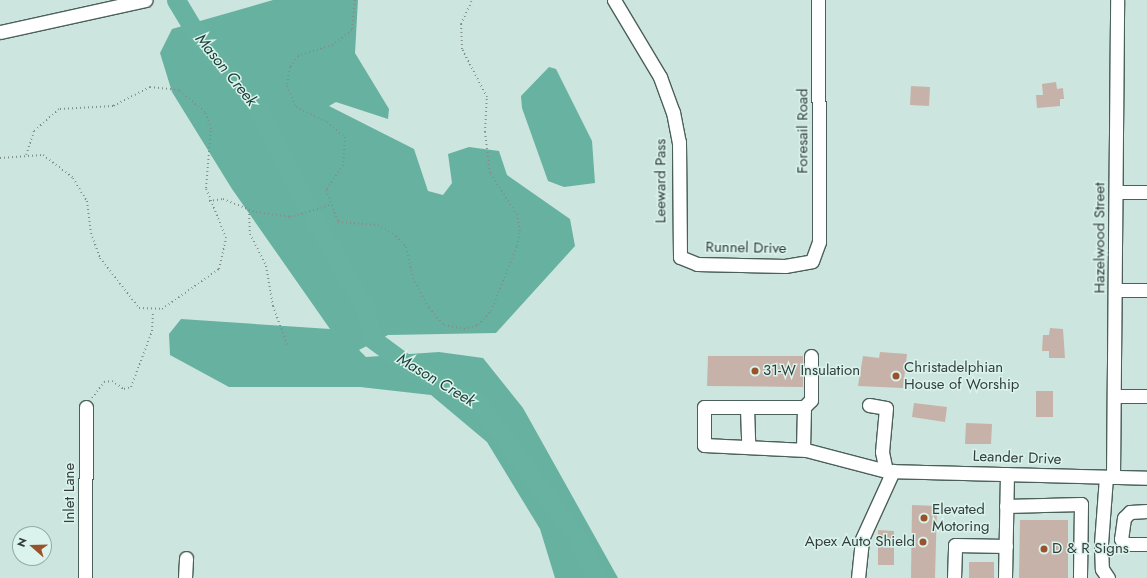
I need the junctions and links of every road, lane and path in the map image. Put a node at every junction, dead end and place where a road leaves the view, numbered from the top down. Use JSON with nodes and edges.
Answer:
{"nodes":[{"id":1,"x":146,"y":0,"type":"edge"},
{"id":2,"x":355,"y":0,"type":"edge"},
{"id":3,"x":472,"y":0,"type":"edge"},
{"id":4,"x":614,"y":0,"type":"edge"},
{"id":5,"x":818,"y":0,"type":"edge"},
{"id":6,"x":1117,"y":0,"type":"edge"},
{"id":7,"x":0,"y":32,"type":"edge"},
{"id":8,"x":26,"y":155,"type":"junction"},
{"id":9,"x":0,"y":158,"type":"edge"},
{"id":10,"x":1116,"y":192,"type":"junction"},
{"id":11,"x":1147,"y":192,"type":"edge"},
{"id":12,"x":209,"y":201,"type":"junction"},
{"id":13,"x":330,"y":205,"type":"junction"},
{"id":14,"x":249,"y":210,"type":"junction"},
{"id":15,"x":680,"y":257,"type":"joint"},
{"id":16,"x":812,"y":261,"type":"joint"},
{"id":17,"x":1116,"y":290,"type":"junction"},
{"id":18,"x":1147,"y":290,"type":"edge"},
{"id":19,"x":153,"y":311,"type":"junction"},
{"id":20,"x":288,"y":346,"type":"dead end"},
{"id":21,"x":811,"y":356,"type":"dead end"},
{"id":22,"x":1115,"y":396,"type":"junction"},
{"id":23,"x":1147,"y":396,"type":"edge"},
{"id":24,"x":869,"y":405,"type":"dead end"},
{"id":25,"x":86,"y":407,"type":"joint"},
{"id":26,"x":804,"y":407,"type":"junction"},
{"id":27,"x":747,"y":408,"type":"junction"},
{"id":28,"x":748,"y":446,"type":"junction"},
{"id":29,"x":803,"y":449,"type":"junction"},
{"id":30,"x":889,"y":471,"type":"junction"},
{"id":31,"x":1007,"y":474,"type":"junction"},
{"id":32,"x":1110,"y":477,"type":"junction"},
{"id":33,"x":1147,"y":478,"type":"edge"},
{"id":34,"x":1006,"y":506,"type":"junction"},
{"id":35,"x":1147,"y":511,"type":"edge"},
{"id":36,"x":1147,"y":544,"type":"edge"},
{"id":37,"x":1006,"y":546,"type":"junction"},
{"id":38,"x":186,"y":558,"type":"dead end"},
{"id":39,"x":85,"y":578,"type":"edge"},
{"id":40,"x":184,"y":578,"type":"edge"},
{"id":41,"x":858,"y":578,"type":"edge"},
{"id":42,"x":954,"y":578,"type":"edge"},
{"id":43,"x":1005,"y":578,"type":"edge"},
{"id":44,"x":1080,"y":578,"type":"edge"},
{"id":45,"x":1108,"y":578,"type":"edge"}],
"edges":[{"from":1,"to":7,"type":"street"},
{"from":2,"to":13,"type":"path"},
{"from":3,"to":13,"type":"path"},
{"from":4,"to":15,"type":"street","name":"Leeward Pass"},
{"from":5,"to":16,"type":"street","name":"Foresail Road"},
{"from":6,"to":10,"type":"street","name":"Hazelwood Street"},
{"from":8,"to":9,"type":"path"},
{"from":8,"to":12,"type":"path"},
{"from":8,"to":19,"type":"path"},
{"from":10,"to":11,"type":"street"},
{"from":10,"to":17,"type":"street","name":"Hazelwood Street"},
{"from":12,"to":14,"type":"path"},
{"from":12,"to":19,"type":"path"},
{"from":13,"to":14,"type":"path"},
{"from":14,"to":20,"type":"path"},
{"from":15,"to":16,"type":"street","name":"Runnel Drive"},
{"from":17,"to":18,"type":"street"},
{"from":17,"to":22,"type":"street","name":"Hazelwood Street"},
{"from":19,"to":25,"type":"path"},
{"from":21,"to":26,"type":"street"},
{"from":22,"to":23,"type":"street"},
{"from":22,"to":32,"type":"street","name":"Hazelwood Street"},
{"from":24,"to":30,"type":"street"},
{"from":25,"to":39,"type":"street","name":"Inlet Lane"},
{"from":26,"to":27,"type":"street"},
{"from":26,"to":29,"type":"street"},
{"from":27,"to":28,"type":"street"},
{"from":27,"to":28,"type":"street","name":"Leander Drive"},
{"from":28,"to":29,"type":"street","name":"Leander Drive"},
{"from":29,"to":30,"type":"street","name":"Leander Drive"},
{"from":30,"to":31,"type":"street","name":"Leander Drive"},
{"from":30,"to":41,"type":"street"},
{"from":31,"to":32,"type":"street","name":"Leander Drive"},
{"from":31,"to":34,"type":"street"},
{"from":32,"to":33,"type":"street","name":"Leander Drive"},
{"from":32,"to":45,"type":"street","name":"Hazelwood Street"},
{"from":34,"to":37,"type":"street"},
{"from":34,"to":44,"type":"street"},
{"from":35,"to":36,"type":"street"},
{"from":37,"to":42,"type":"street"},
{"from":37,"to":43,"type":"street"},
{"from":38,"to":40,"type":"street"}]}
